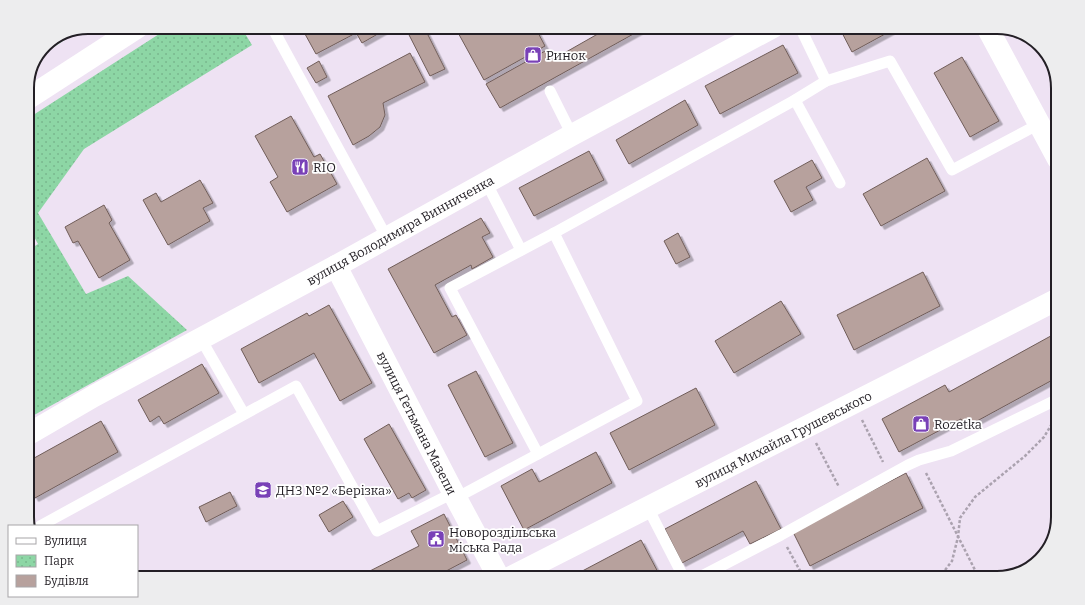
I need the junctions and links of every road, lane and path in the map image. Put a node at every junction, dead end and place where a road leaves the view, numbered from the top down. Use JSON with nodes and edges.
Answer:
{"nodes":[{"id":1,"x":127,"y":34,"type":"edge"},
{"id":2,"x":276,"y":34,"type":"edge"},
{"id":3,"x":760,"y":34,"type":"edge"},
{"id":4,"x":803,"y":34,"type":"edge"},
{"id":5,"x":991,"y":34,"type":"edge"},
{"id":6,"x":826,"y":81,"type":"junction"},
{"id":7,"x":550,"y":90,"type":"dead end"},
{"id":8,"x":34,"y":94,"type":"edge"},
{"id":9,"x":795,"y":100,"type":"junction"},
{"id":10,"x":1039,"y":124,"type":"junction"},
{"id":11,"x":572,"y":134,"type":"junction"},
{"id":12,"x":1051,"y":146,"type":"edge"},
{"id":13,"x":486,"y":182,"type":"junction"},
{"id":14,"x":840,"y":183,"type":"dead end"},
{"id":15,"x":554,"y":233,"type":"junction"},
{"id":16,"x":387,"y":238,"type":"junction"},
{"id":17,"x":521,"y":250,"type":"junction"},
{"id":18,"x":336,"y":266,"type":"junction"},
{"id":19,"x":1051,"y":304,"type":"edge"},
{"id":20,"x":201,"y":339,"type":"junction"},
{"id":21,"x":1051,"y":402,"type":"edge"},
{"id":22,"x":854,"y":403,"type":"junction"},
{"id":23,"x":244,"y":414,"type":"junction"},
{"id":24,"x":1051,"y":425,"type":"edge"},
{"id":25,"x":807,"y":427,"type":"junction"},
{"id":26,"x":34,"y":431,"type":"edge"},
{"id":27,"x":538,"y":454,"type":"junction"},
{"id":28,"x":919,"y":460,"type":"junction"},
{"id":29,"x":890,"y":475,"type":"junction"},
{"id":30,"x":454,"y":495,"type":"junction"},
{"id":31,"x":845,"y":499,"type":"junction"},
{"id":32,"x":648,"y":508,"type":"junction"},
{"id":33,"x":42,"y":525,"type":"edge"},
{"id":34,"x":781,"y":535,"type":"junction"},
{"id":35,"x":958,"y":537,"type":"junction"},
{"id":36,"x":800,"y":570,"type":"edge"},
{"id":37,"x":495,"y":571,"type":"edge"},
{"id":38,"x":523,"y":571,"type":"edge"},
{"id":39,"x":680,"y":571,"type":"edge"},
{"id":40,"x":712,"y":571,"type":"edge"},
{"id":41,"x":944,"y":571,"type":"edge"},
{"id":42,"x":975,"y":571,"type":"edge"}],
"edges":[{"from":1,"to":8,"type":"street"},
{"from":2,"to":16,"type":"lane"},
{"from":3,"to":11,"type":"street","name":"вулиця Володимира Винниченка"},
{"from":4,"to":6,"type":"lane"},
{"from":5,"to":10,"type":"street"},
{"from":6,"to":9,"type":"lane"},
{"from":6,"to":10,"type":"lane"},
{"from":7,"to":11,"type":"lane"},
{"from":9,"to":14,"type":"lane"},
{"from":9,"to":15,"type":"lane"},
{"from":10,"to":12,"type":"street"},
{"from":11,"to":13,"type":"street","name":"вулиця Володимира Винниченка"},
{"from":13,"to":16,"type":"street","name":"вулиця Володимира Винниченка"},
{"from":13,"to":17,"type":"lane"},
{"from":15,"to":17,"type":"lane"},
{"from":15,"to":27,"type":"lane"},
{"from":16,"to":18,"type":"street","name":"вулиця Володимира Винниченка"},
{"from":17,"to":27,"type":"lane"},
{"from":18,"to":20,"type":"street","name":"вулиця Володимира Винниченка"},
{"from":18,"to":30,"type":"street","name":"вулиця Гетьмана Мазепи"},
{"from":19,"to":22,"type":"street","name":"вулиця Михайла Грушевського"},
{"from":20,"to":23,"type":"lane"},
{"from":20,"to":26,"type":"street","name":"вулиця Володимира Винниченка"},
{"from":21,"to":28,"type":"lane"},
{"from":22,"to":25,"type":"street","name":"вулиця Михайла Грушевського"},
{"from":22,"to":29,"type":"path"},
{"from":23,"to":30,"type":"lane"},
{"from":23,"to":33,"type":"lane"},
{"from":24,"to":35,"type":"path"},
{"from":25,"to":31,"type":"path"},
{"from":25,"to":32,"type":"street","name":"вулиця Михайла Грушевського"},
{"from":27,"to":30,"type":"lane"},
{"from":28,"to":29,"type":"lane"},
{"from":28,"to":35,"type":"path"},
{"from":29,"to":31,"type":"lane"},
{"from":30,"to":37,"type":"street","name":"вулиця Гетьмана Мазепи"},
{"from":31,"to":34,"type":"lane"},
{"from":32,"to":38,"type":"street","name":"вулиця Михайла Грушевського"},
{"from":32,"to":39,"type":"lane"},
{"from":34,"to":36,"type":"path"},
{"from":34,"to":40,"type":"lane"},
{"from":35,"to":41,"type":"path"},
{"from":35,"to":42,"type":"path"}]}
